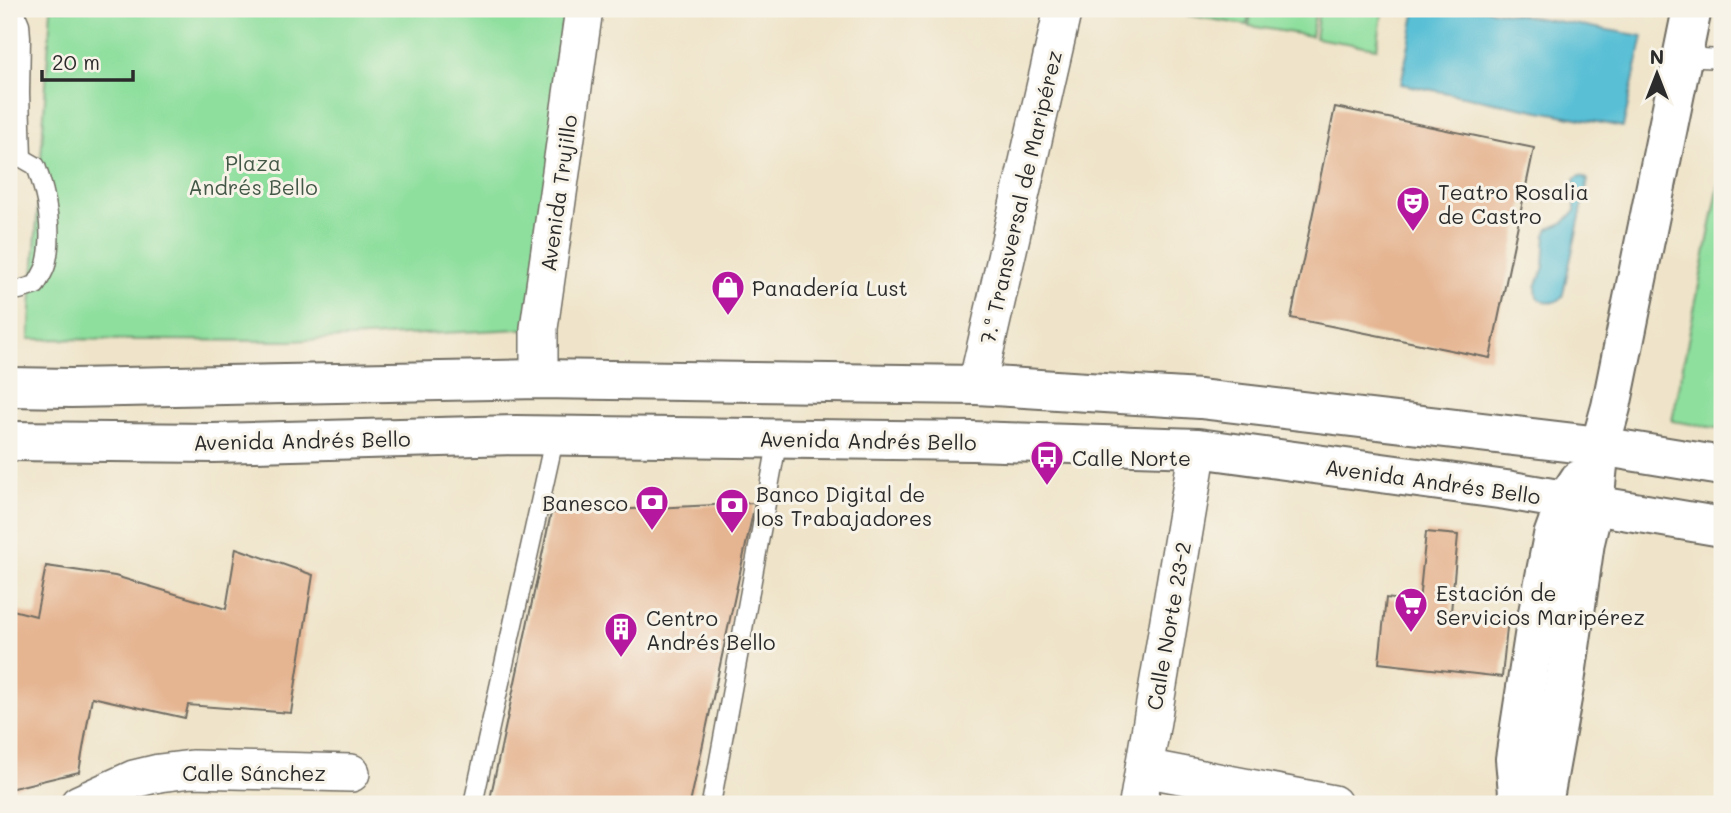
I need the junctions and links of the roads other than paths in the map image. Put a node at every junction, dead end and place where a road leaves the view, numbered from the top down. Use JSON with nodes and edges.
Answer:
{"nodes":[{"id":1,"x":9,"y":9,"type":"edge"},
{"id":2,"x":584,"y":9,"type":"edge"},
{"id":3,"x":1063,"y":9,"type":"edge"},
{"id":4,"x":1692,"y":9,"type":"edge"},
{"id":5,"x":1682,"y":57,"type":"junction"},
{"id":6,"x":1722,"y":59,"type":"edge"},
{"id":7,"x":15,"y":157,"type":"edge"},
{"id":8,"x":9,"y":290,"type":"edge"},
{"id":9,"x":539,"y":379,"type":"junction"},
{"id":10,"x":977,"y":385,"type":"junction"},
{"id":11,"x":9,"y":387,"type":"edge"},
{"id":12,"x":555,"y":435,"type":"junction"},
{"id":13,"x":778,"y":438,"type":"junction"},
{"id":14,"x":9,"y":441,"type":"edge"},
{"id":15,"x":1600,"y":446,"type":"junction"},
{"id":16,"x":1198,"y":448,"type":"junction"},
{"id":17,"x":1722,"y":466,"type":"edge"},
{"id":18,"x":1580,"y":502,"type":"junction"},
{"id":19,"x":1722,"y":527,"type":"edge"},
{"id":20,"x":1144,"y":768,"type":"junction"},
{"id":21,"x":351,"y":773,"type":"dead end"},
{"id":22,"x":79,"y":804,"type":"edge"},
{"id":23,"x":473,"y":804,"type":"edge"},
{"id":24,"x":711,"y":804,"type":"edge"},
{"id":25,"x":1138,"y":804,"type":"edge"},
{"id":26,"x":1333,"y":804,"type":"edge"},
{"id":27,"x":1519,"y":804,"type":"edge"},
{"id":28,"x":1542,"y":804,"type":"edge"}],
"edges":[{"from":1,"to":7,"type":"lane"},
{"from":2,"to":9,"type":"street","name":"Avenida Trujillo"},
{"from":3,"to":10,"type":"street","name":"7.ª Transversal de Maripérez"},
{"from":4,"to":5,"type":"street"},
{"from":5,"to":6,"type":"lane"},
{"from":5,"to":15,"type":"street"},
{"from":7,"to":8,"type":"lane"},
{"from":9,"to":10,"type":"street"},
{"from":9,"to":11,"type":"street"},
{"from":10,"to":15,"type":"street"},
{"from":12,"to":13,"type":"street","name":"Avenida Andrés Bello"},
{"from":12,"to":14,"type":"street","name":"Avenida Andrés Bello"},
{"from":12,"to":23,"type":"lane"},
{"from":13,"to":16,"type":"street","name":"Avenida Andrés Bello"},
{"from":13,"to":24,"type":"lane"},
{"from":15,"to":17,"type":"street"},
{"from":15,"to":18,"type":"street"},
{"from":16,"to":18,"type":"street","name":"Avenida Andrés Bello"},
{"from":16,"to":20,"type":"street","name":"Calle Norte 23-2"},
{"from":18,"to":19,"type":"street","name":"Avenida Andrés Bello"},
{"from":18,"to":27,"type":"street"},
{"from":18,"to":28,"type":"street"},
{"from":20,"to":25,"type":"street","name":"Calle Norte 23-2"},
{"from":20,"to":26,"type":"street"},
{"from":21,"to":22,"type":"street","name":"Calle Sánchez"}]}
